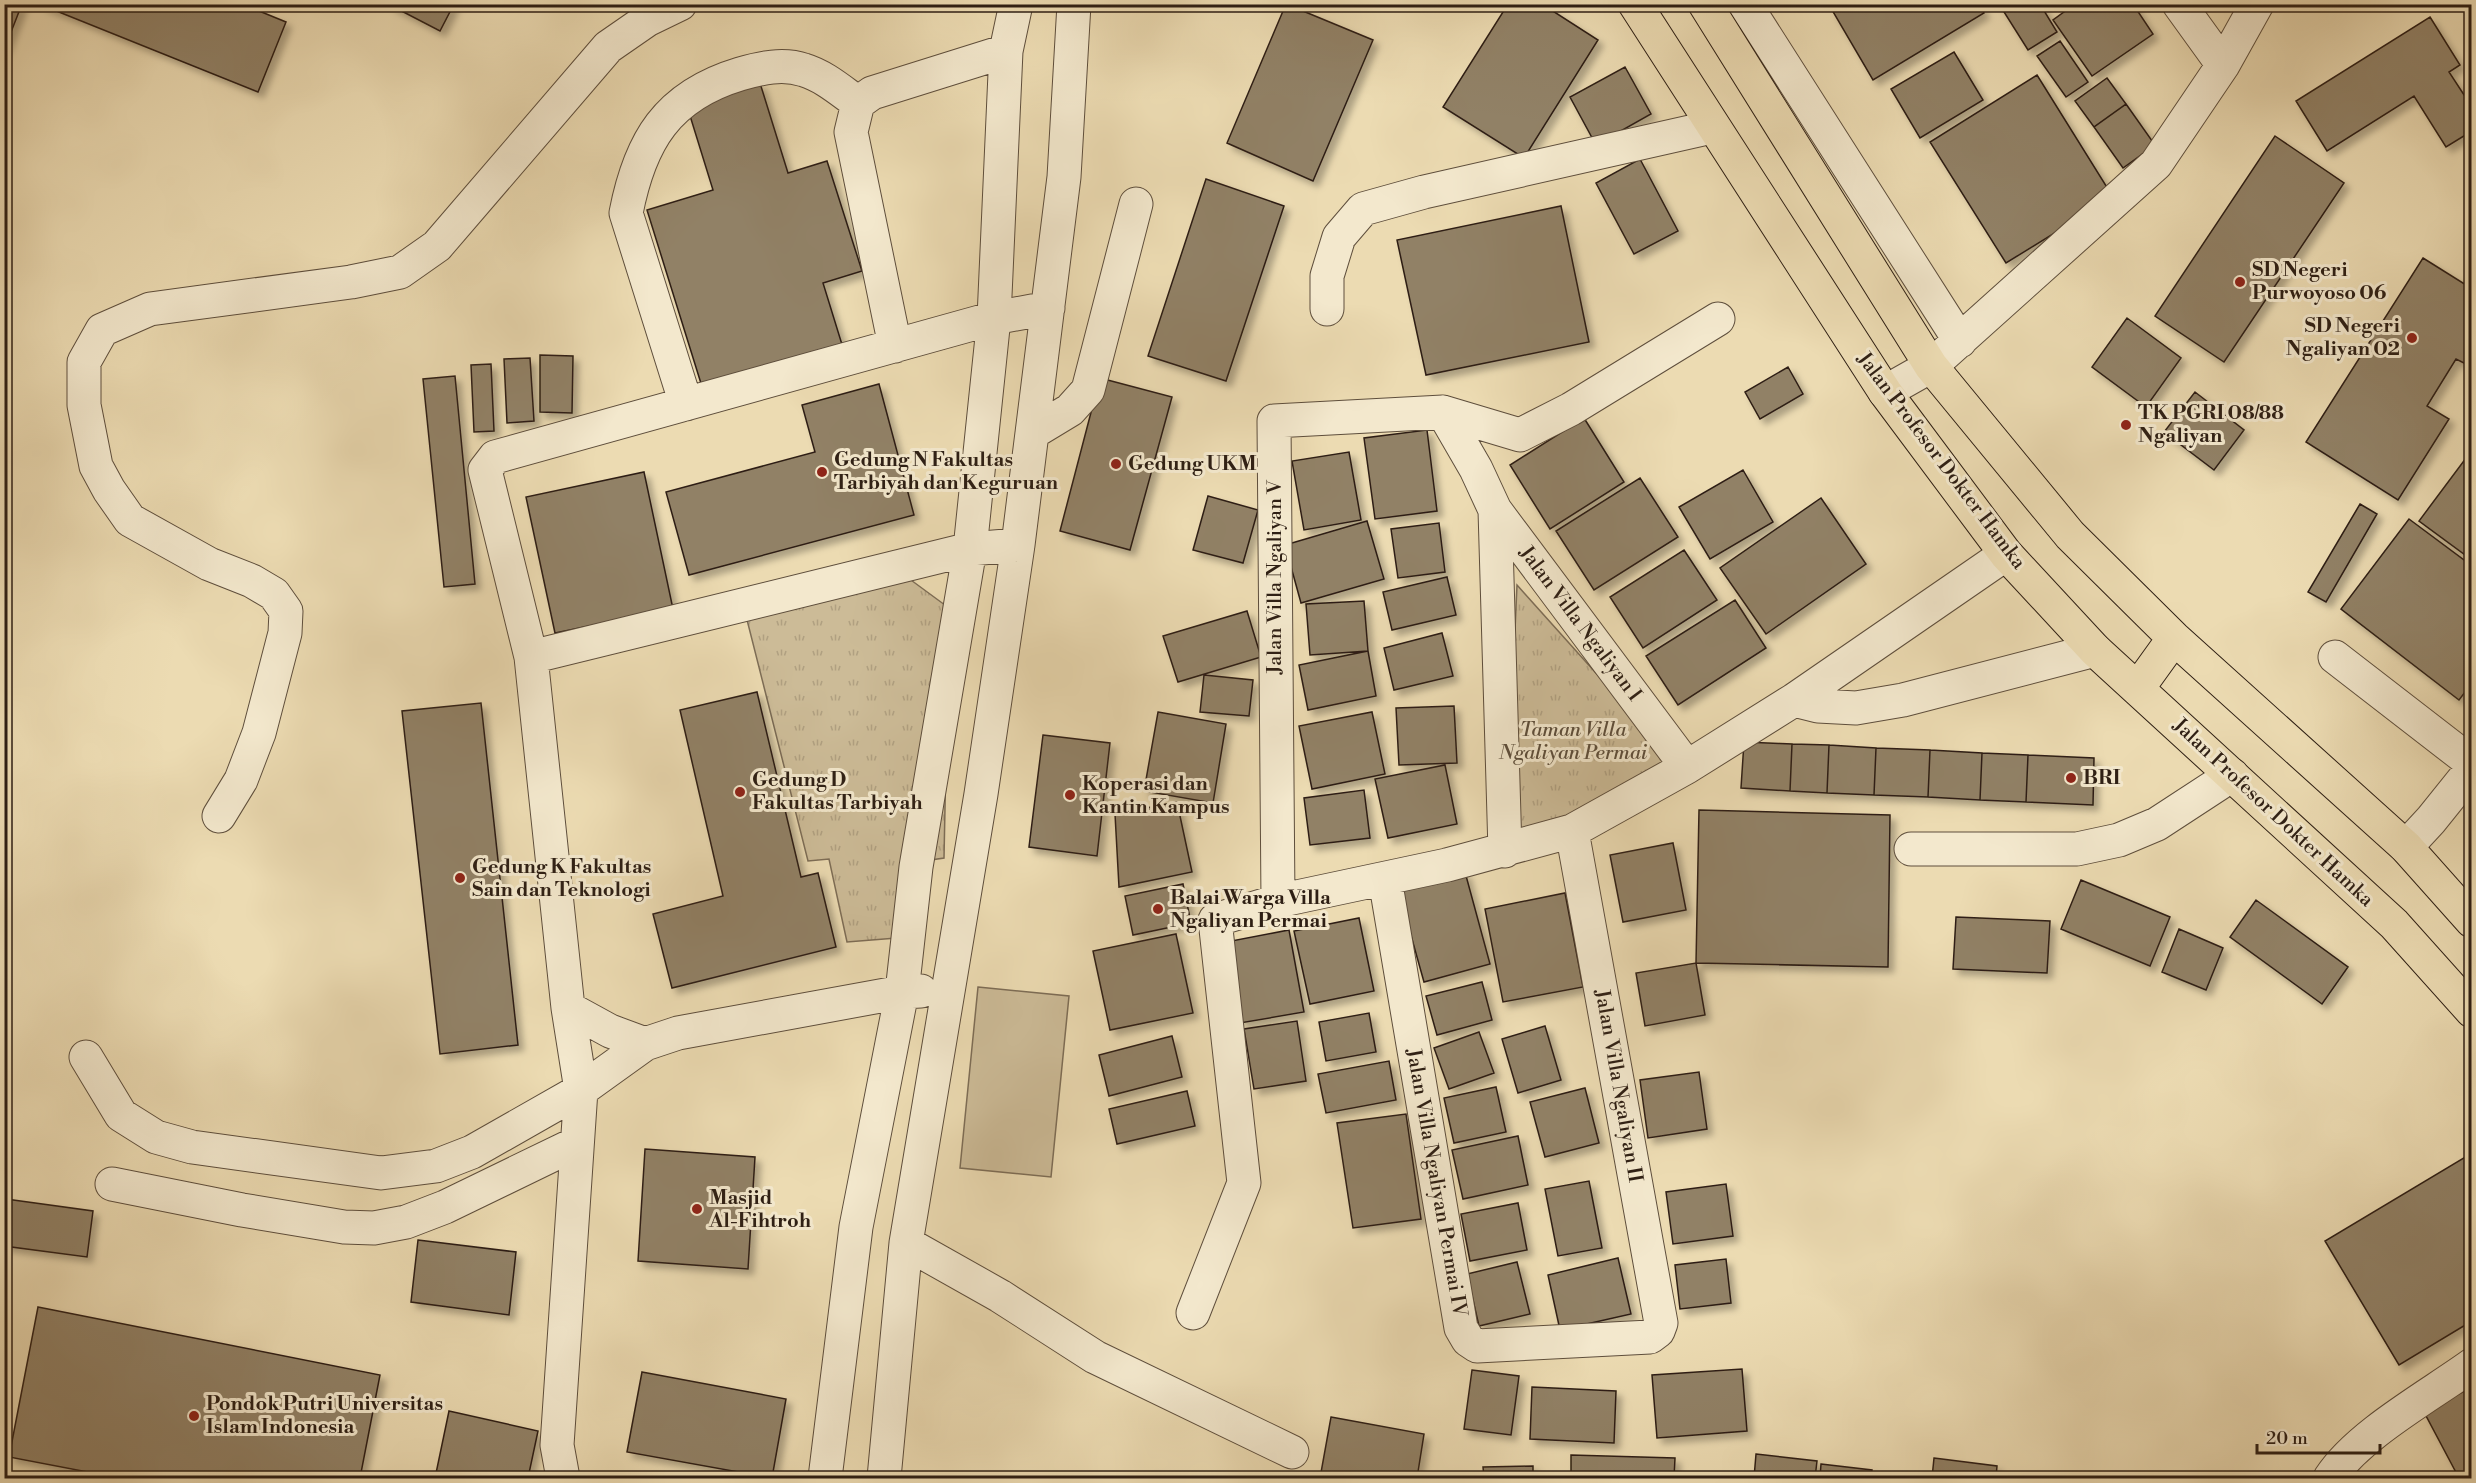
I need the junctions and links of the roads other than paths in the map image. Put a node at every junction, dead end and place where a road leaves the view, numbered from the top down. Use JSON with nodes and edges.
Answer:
{"nodes":[{"id":1,"x":680,"y":4,"type":"edge"},
{"id":2,"x":1016,"y":4,"type":"edge"},
{"id":3,"x":1074,"y":4,"type":"edge"},
{"id":4,"x":1635,"y":4,"type":"edge"},
{"id":5,"x":1705,"y":4,"type":"edge"},
{"id":6,"x":1745,"y":4,"type":"edge"},
{"id":7,"x":2179,"y":4,"type":"edge"},
{"id":8,"x":2257,"y":4,"type":"edge"},
{"id":9,"x":1006,"y":51,"type":"junction"},
{"id":10,"x":2223,"y":65,"type":"junction"},
{"id":11,"x":858,"y":104,"type":"junction"},
{"id":12,"x":1712,"y":127,"type":"junction"},
{"id":13,"x":1136,"y":204,"type":"dead end"},
{"id":14,"x":1048,"y":308,"type":"junction"},
{"id":15,"x":1327,"y":309,"type":"dead end"},
{"id":16,"x":994,"y":318,"type":"junction"},
{"id":17,"x":1718,"y":319,"type":"dead end"},
{"id":18,"x":1960,"y":341,"type":"junction"},
{"id":19,"x":895,"y":346,"type":"junction"},
{"id":20,"x":1931,"y":366,"type":"junction"},
{"id":21,"x":1886,"y":392,"type":"junction"},
{"id":22,"x":686,"y":404,"type":"junction"},
{"id":23,"x":1443,"y":412,"type":"junction"},
{"id":24,"x":1032,"y":433,"type":"junction"},
{"id":25,"x":1520,"y":435,"type":"junction"},
{"id":26,"x":1476,"y":469,"type":"junction"},
{"id":27,"x":1495,"y":510,"type":"junction"},
{"id":28,"x":1018,"y":545,"type":"junction"},
{"id":29,"x":970,"y":549,"type":"junction"},
{"id":30,"x":2006,"y":554,"type":"junction"},
{"id":31,"x":2174,"y":639,"type":"junction"},
{"id":32,"x":2095,"y":650,"type":"junction"},
{"id":33,"x":531,"y":657,"type":"junction"},
{"id":34,"x":2335,"y":657,"type":"dead end"},
{"id":35,"x":2138,"y":688,"type":"junction"},
{"id":36,"x":1794,"y":700,"type":"junction"},
{"id":37,"x":2472,"y":763,"type":"edge"},
{"id":38,"x":1687,"y":767,"type":"junction"},
{"id":39,"x":2472,"y":769,"type":"edge"},
{"id":40,"x":2232,"y":776,"type":"junction"},
{"id":41,"x":219,"y":816,"type":"dead end"},
{"id":42,"x":1572,"y":831,"type":"junction"},
{"id":43,"x":2406,"y":847,"type":"junction"},
{"id":44,"x":1911,"y":849,"type":"dead end"},
{"id":45,"x":1505,"y":851,"type":"junction"},
{"id":46,"x":1385,"y":879,"type":"junction"},
{"id":47,"x":1278,"y":901,"type":"junction"},
{"id":48,"x":2472,"y":921,"type":"edge"},
{"id":49,"x":947,"y":990,"type":"junction"},
{"id":50,"x":902,"y":992,"type":"junction"},
{"id":51,"x":568,"y":1008,"type":"junction"},
{"id":52,"x":2472,"y":1011,"type":"edge"},
{"id":53,"x":645,"y":1044,"type":"junction"},
{"id":54,"x":86,"y":1057,"type":"dead end"},
{"id":55,"x":581,"y":1090,"type":"junction"},
{"id":56,"x":577,"y":1143,"type":"junction"},
{"id":57,"x":472,"y":1152,"type":"junction"},
{"id":58,"x":112,"y":1184,"type":"dead end"},
{"id":59,"x":481,"y":1190,"type":"junction"},
{"id":60,"x":906,"y":1242,"type":"junction"},
{"id":61,"x":1193,"y":1313,"type":"dead end"},
{"id":62,"x":1650,"y":1336,"type":"joint"},
{"id":63,"x":2472,"y":1365,"type":"edge"},
{"id":64,"x":1292,"y":1452,"type":"dead end"},
{"id":65,"x":563,"y":1479,"type":"edge"},
{"id":66,"x":825,"y":1479,"type":"edge"},
{"id":67,"x":884,"y":1479,"type":"edge"},
{"id":68,"x":2330,"y":1479,"type":"edge"}],
"edges":[{"from":1,"to":41,"type":"street"},
{"from":2,"to":9,"type":"street"},
{"from":3,"to":14,"type":"street"},
{"from":4,"to":12,"type":"main road","name":"Jalan Profesor Dokter Hamka"},
{"from":5,"to":20,"type":"main road"},
{"from":6,"to":18,"type":"street"},
{"from":7,"to":10,"type":"street"},
{"from":8,"to":10,"type":"street"},
{"from":9,"to":11,"type":"street"},
{"from":9,"to":16,"type":"street"},
{"from":10,"to":18,"type":"street"},
{"from":11,"to":19,"type":"street"},
{"from":11,"to":22,"type":"street"},
{"from":12,"to":15,"type":"street"},
{"from":12,"to":21,"type":"main road","name":"Jalan Profesor Dokter Hamka"},
{"from":13,"to":24,"type":"street"},
{"from":14,"to":16,"type":"street"},
{"from":14,"to":24,"type":"street"},
{"from":16,"to":19,"type":"street"},
{"from":16,"to":29,"type":"street"},
{"from":17,"to":25,"type":"street"},
{"from":18,"to":20,"type":"street"},
{"from":19,"to":22,"type":"street"},
{"from":20,"to":21,"type":"street"},
{"from":20,"to":31,"type":"main road"},
{"from":21,"to":30,"type":"main road","name":"Jalan Profesor Dokter Hamka"},
{"from":22,"to":33,"type":"street"},
{"from":23,"to":25,"type":"street"},
{"from":23,"to":26,"type":"street"},
{"from":23,"to":47,"type":"street","name":"Jalan Villa Ngaliyan V"},
{"from":24,"to":28,"type":"street"},
{"from":25,"to":26,"type":"street"},
{"from":26,"to":27,"type":"street"},
{"from":27,"to":38,"type":"street","name":"Jalan Villa Ngaliyan I"},
{"from":27,"to":45,"type":"street"},
{"from":28,"to":29,"type":"street"},
{"from":28,"to":49,"type":"street"},
{"from":29,"to":33,"type":"street"},
{"from":29,"to":50,"type":"street"},
{"from":30,"to":32,"type":"main road","name":"Jalan Profesor Dokter Hamka"},
{"from":30,"to":36,"type":"street"},
{"from":31,"to":35,"type":"main road"},
{"from":31,"to":43,"type":"main road"},
{"from":32,"to":35,"type":"main road","name":"Jalan Profesor Dokter Hamka"},
{"from":32,"to":36,"type":"street"},
{"from":33,"to":51,"type":"street"},
{"from":34,"to":37,"type":"street"},
{"from":35,"to":40,"type":"main road","name":"Jalan Profesor Dokter Hamka"},
{"from":36,"to":38,"type":"street"},
{"from":38,"to":42,"type":"street"},
{"from":39,"to":43,"type":"street"},
{"from":40,"to":44,"type":"street"},
{"from":40,"to":52,"type":"main road","name":"Jalan Profesor Dokter Hamka"},
{"from":42,"to":45,"type":"street"},
{"from":42,"to":62,"type":"street","name":"Jalan Villa Ngaliyan II"},
{"from":43,"to":48,"type":"main road"},
{"from":45,"to":46,"type":"street"},
{"from":46,"to":47,"type":"street"},
{"from":46,"to":62,"type":"street","name":"Jalan Villa Ngaliyan Permai IV"},
{"from":47,"to":61,"type":"street"},
{"from":49,"to":50,"type":"street"},
{"from":49,"to":60,"type":"street"},
{"from":50,"to":53,"type":"street"},
{"from":50,"to":66,"type":"street"},
{"from":51,"to":53,"type":"street"},
{"from":51,"to":55,"type":"street"},
{"from":53,"to":55,"type":"street"},
{"from":54,"to":57,"type":"street"},
{"from":55,"to":56,"type":"street"},
{"from":55,"to":57,"type":"street"},
{"from":56,"to":59,"type":"street"},
{"from":56,"to":65,"type":"street"},
{"from":57,"to":59,"type":"street"},
{"from":58,"to":59,"type":"street"},
{"from":60,"to":64,"type":"street"},
{"from":60,"to":67,"type":"street"},
{"from":63,"to":68,"type":"street"}]}
